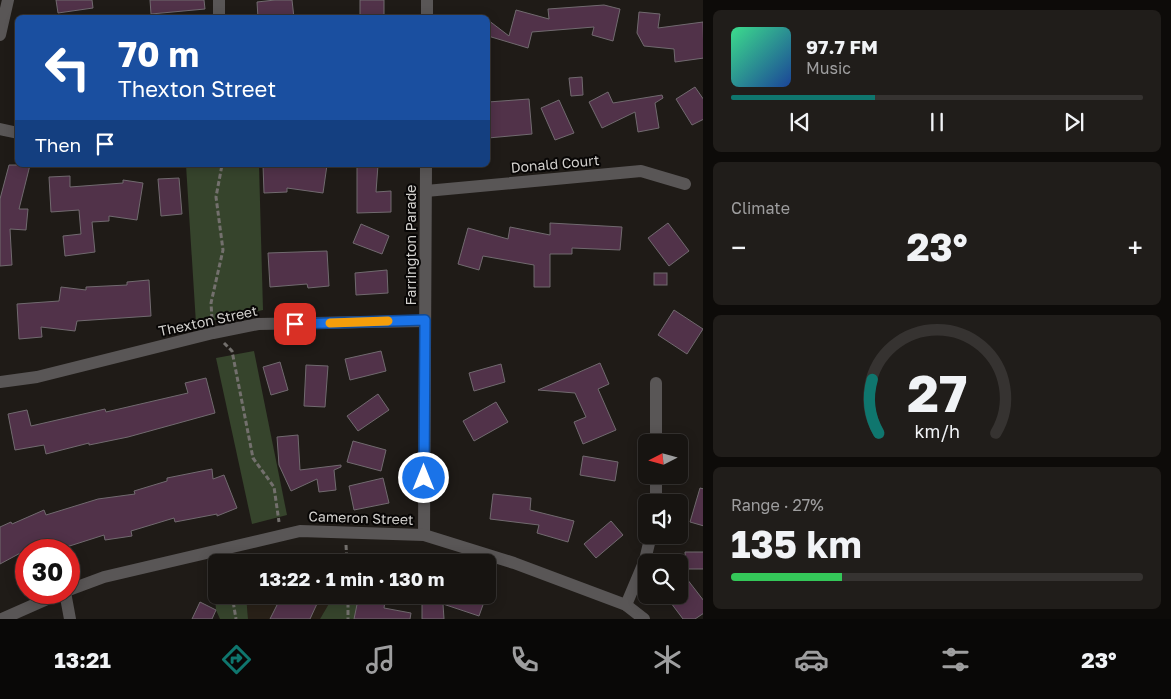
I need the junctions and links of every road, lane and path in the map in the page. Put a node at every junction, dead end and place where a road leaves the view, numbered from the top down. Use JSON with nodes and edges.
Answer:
{"nodes":[{"id":1,"x":8,"y":0,"type":"edge"},
{"id":2,"x":219,"y":0,"type":"edge"},
{"id":3,"x":427,"y":0,"type":"edge"},
{"id":4,"x":220,"y":15,"type":"edge"},
{"id":5,"x":427,"y":15,"type":"edge"},
{"id":6,"x":0,"y":35,"type":"edge"},
{"id":7,"x":0,"y":129,"type":"edge"},
{"id":8,"x":15,"y":132,"type":"edge"},
{"id":9,"x":222,"y":167,"type":"edge"},
{"id":10,"x":426,"y":167,"type":"edge"},
{"id":11,"x":685,"y":184,"type":"dead end"},
{"id":12,"x":426,"y":191,"type":"junction"},
{"id":13,"x":425,"y":320,"type":"junction"},
{"id":14,"x":213,"y":334,"type":"junction"},
{"id":15,"x":0,"y":382,"type":"edge"},
{"id":16,"x":656,"y":383,"type":"dead end"},
{"id":17,"x":656,"y":434,"type":"edge"},
{"id":18,"x":282,"y":535,"type":"junction"},
{"id":19,"x":424,"y":535,"type":"junction"},
{"id":20,"x":649,"y":544,"type":"edge"},
{"id":21,"x":80,"y":586,"type":"edge"},
{"id":22,"x":36,"y":604,"type":"edge"},
{"id":23,"x":67,"y":604,"type":"edge"},
{"id":24,"x":234,"y":604,"type":"edge"},
{"id":25,"x":348,"y":604,"type":"edge"},
{"id":26,"x":626,"y":605,"type":"junction"},
{"id":27,"x":2,"y":619,"type":"edge"},
{"id":28,"x":70,"y":619,"type":"edge"},
{"id":29,"x":236,"y":619,"type":"edge"},
{"id":30,"x":348,"y":619,"type":"edge"},
{"id":31,"x":644,"y":619,"type":"edge"}],
"edges":[{"from":1,"to":6,"type":"street"},
{"from":2,"to":4,"type":"street"},
{"from":3,"to":5,"type":"street"},
{"from":7,"to":8,"type":"street"},
{"from":9,"to":14,"type":"path"},
{"from":10,"to":12,"type":"street","name":"Farrington Parade"},
{"from":11,"to":12,"type":"street","name":"Donald Court"},
{"from":12,"to":13,"type":"street","name":"Farrington Parade"},
{"from":13,"to":14,"type":"street","name":"Thexton Street"},
{"from":13,"to":19,"type":"street","name":"Farrington Parade"},
{"from":14,"to":15,"type":"street","name":"Thexton Street"},
{"from":14,"to":18,"type":"path"},
{"from":16,"to":17,"type":"street"},
{"from":18,"to":19,"type":"street","name":"Cameron Street"},
{"from":18,"to":21,"type":"street","name":"Cameron Street"},
{"from":19,"to":26,"type":"street","name":"Cameron Street"},
{"from":20,"to":26,"type":"street"},
{"from":22,"to":27,"type":"street"},
{"from":23,"to":28,"type":"street"},
{"from":24,"to":29,"type":"path"},
{"from":25,"to":30,"type":"path"},
{"from":26,"to":31,"type":"street","name":"Cameron Street"}]}
